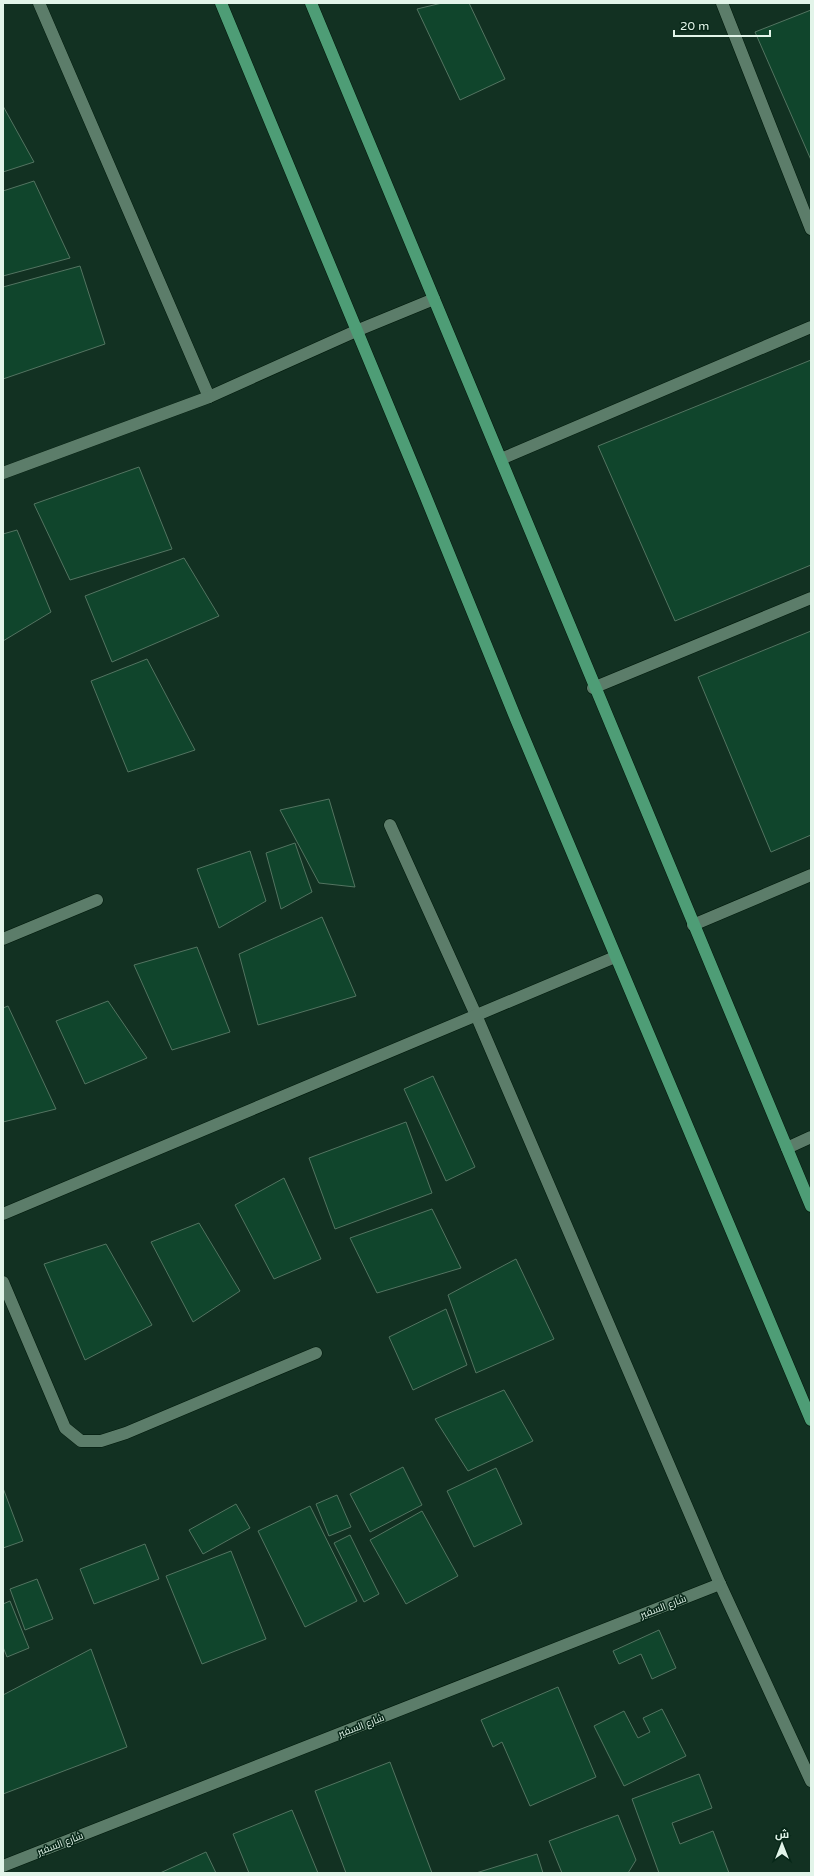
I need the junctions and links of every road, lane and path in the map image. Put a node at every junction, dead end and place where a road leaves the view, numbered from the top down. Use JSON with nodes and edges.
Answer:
{"nodes":[{"id":1,"x":39,"y":3,"type":"edge"},
{"id":2,"x":221,"y":3,"type":"edge"},
{"id":3,"x":311,"y":3,"type":"edge"},
{"id":4,"x":722,"y":3,"type":"edge"},
{"id":5,"x":811,"y":229,"type":"edge"},
{"id":6,"x":434,"y":299,"type":"junction"},
{"id":7,"x":811,"y":327,"type":"edge"},
{"id":8,"x":356,"y":331,"type":"junction"},
{"id":9,"x":209,"y":397,"type":"junction"},
{"id":10,"x":501,"y":459,"type":"junction"},
{"id":11,"x":3,"y":473,"type":"edge"},
{"id":12,"x":811,"y":598,"type":"edge"},
{"id":13,"x":593,"y":688,"type":"junction"},
{"id":14,"x":390,"y":824,"type":"dead end"},
{"id":15,"x":811,"y":876,"type":"edge"},
{"id":16,"x":97,"y":900,"type":"dead end"},
{"id":17,"x":693,"y":925,"type":"junction"},
{"id":18,"x":3,"y":939,"type":"edge"},
{"id":19,"x":615,"y":957,"type":"junction"},
{"id":20,"x":476,"y":1015,"type":"junction"},
{"id":21,"x":811,"y":1137,"type":"edge"},
{"id":22,"x":787,"y":1148,"type":"junction"},
{"id":23,"x":811,"y":1206,"type":"edge"},
{"id":24,"x":3,"y":1214,"type":"edge"},
{"id":25,"x":3,"y":1282,"type":"edge"},
{"id":26,"x":316,"y":1353,"type":"dead end"},
{"id":27,"x":811,"y":1420,"type":"edge"},
{"id":28,"x":720,"y":1584,"type":"junction"},
{"id":29,"x":811,"y":1782,"type":"edge"},
{"id":30,"x":3,"y":1866,"type":"edge"}],
"edges":[{"from":1,"to":9,"type":"street"},
{"from":2,"to":8,"type":"main road"},
{"from":3,"to":6,"type":"main road"},
{"from":4,"to":5,"type":"street"},
{"from":6,"to":8,"type":"street"},
{"from":6,"to":10,"type":"main road"},
{"from":7,"to":10,"type":"street"},
{"from":8,"to":9,"type":"street"},
{"from":8,"to":19,"type":"main road"},
{"from":9,"to":11,"type":"street"},
{"from":10,"to":13,"type":"main road"},
{"from":12,"to":13,"type":"street"},
{"from":13,"to":17,"type":"main road"},
{"from":14,"to":20,"type":"street"},
{"from":15,"to":17,"type":"street"},
{"from":16,"to":18,"type":"street"},
{"from":17,"to":22,"type":"main road"},
{"from":19,"to":20,"type":"street"},
{"from":19,"to":27,"type":"main road"},
{"from":20,"to":24,"type":"street"},
{"from":20,"to":28,"type":"street"},
{"from":21,"to":22,"type":"street"},
{"from":22,"to":23,"type":"main road"},
{"from":25,"to":26,"type":"street"},
{"from":28,"to":29,"type":"street"},
{"from":28,"to":30,"type":"street","name":"شارع السفير"}]}
